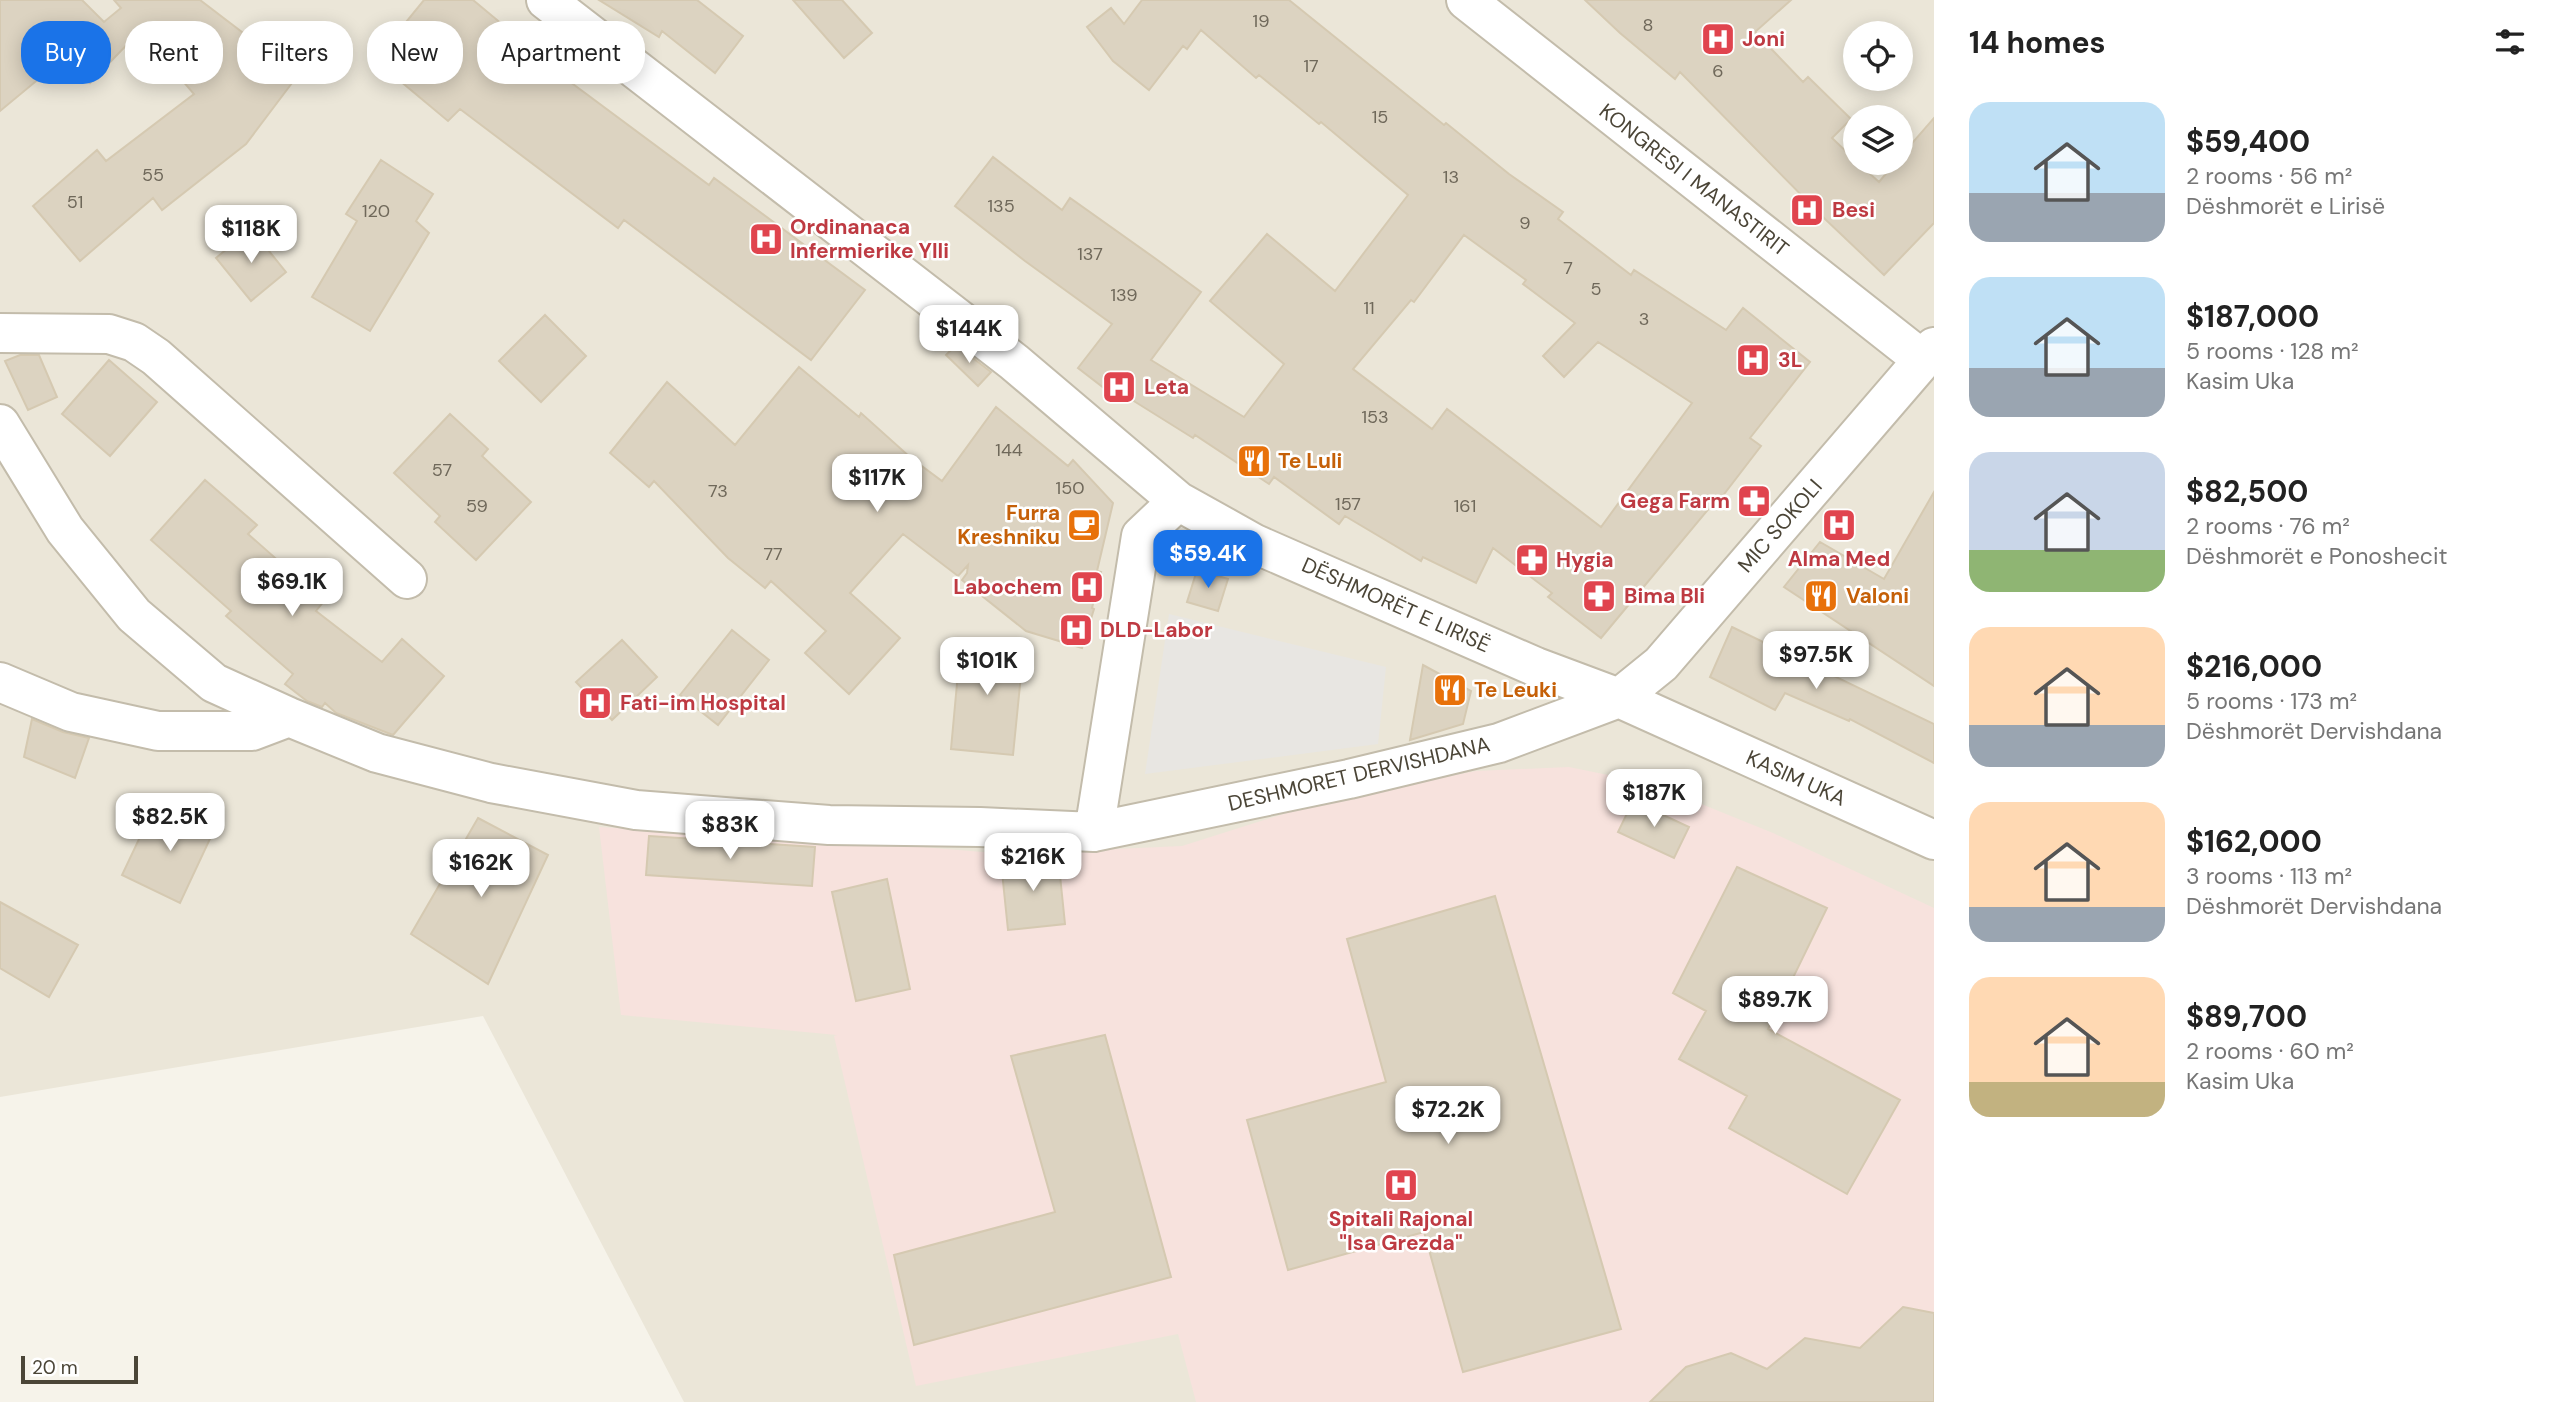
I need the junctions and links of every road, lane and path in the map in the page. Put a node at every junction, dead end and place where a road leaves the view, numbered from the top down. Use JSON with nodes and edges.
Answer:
{"nodes":[{"id":1,"x":546,"y":0,"type":"edge"},
{"id":2,"x":1466,"y":0,"type":"edge"},
{"id":3,"x":0,"y":333,"type":"edge"},
{"id":4,"x":1928,"y":353,"type":"edge"},
{"id":5,"x":0,"y":424,"type":"edge"},
{"id":6,"x":1178,"y":501,"type":"junction"},
{"id":7,"x":407,"y":579,"type":"dead end"},
{"id":8,"x":0,"y":682,"type":"edge"},
{"id":9,"x":1619,"y":698,"type":"junction"},
{"id":10,"x":289,"y":717,"type":"junction"},
{"id":11,"x":1094,"y":832,"type":"junction"},
{"id":12,"x":1934,"y":840,"type":"edge"}],
"edges":[{"from":1,"to":6,"type":"street","name":"DËSHMORËT E LIRISË"},
{"from":2,"to":4,"type":"street","name":"KONGRESI I MANASTIRIT"},
{"from":3,"to":7,"type":"street"},
{"from":4,"to":9,"type":"street","name":"MIC SOKOLI"},
{"from":5,"to":10,"type":"street","name":"DESHMORET DERVISHDANA"},
{"from":6,"to":9,"type":"street","name":"DËSHMORËT E LIRISË"},
{"from":6,"to":11,"type":"street"},
{"from":8,"to":10,"type":"street"},
{"from":9,"to":11,"type":"street","name":"DESHMORET DERVISHDANA"},
{"from":9,"to":12,"type":"street","name":"KASIM UKA"},
{"from":10,"to":11,"type":"street","name":"DESHMORET DERVISHDANA"}]}
